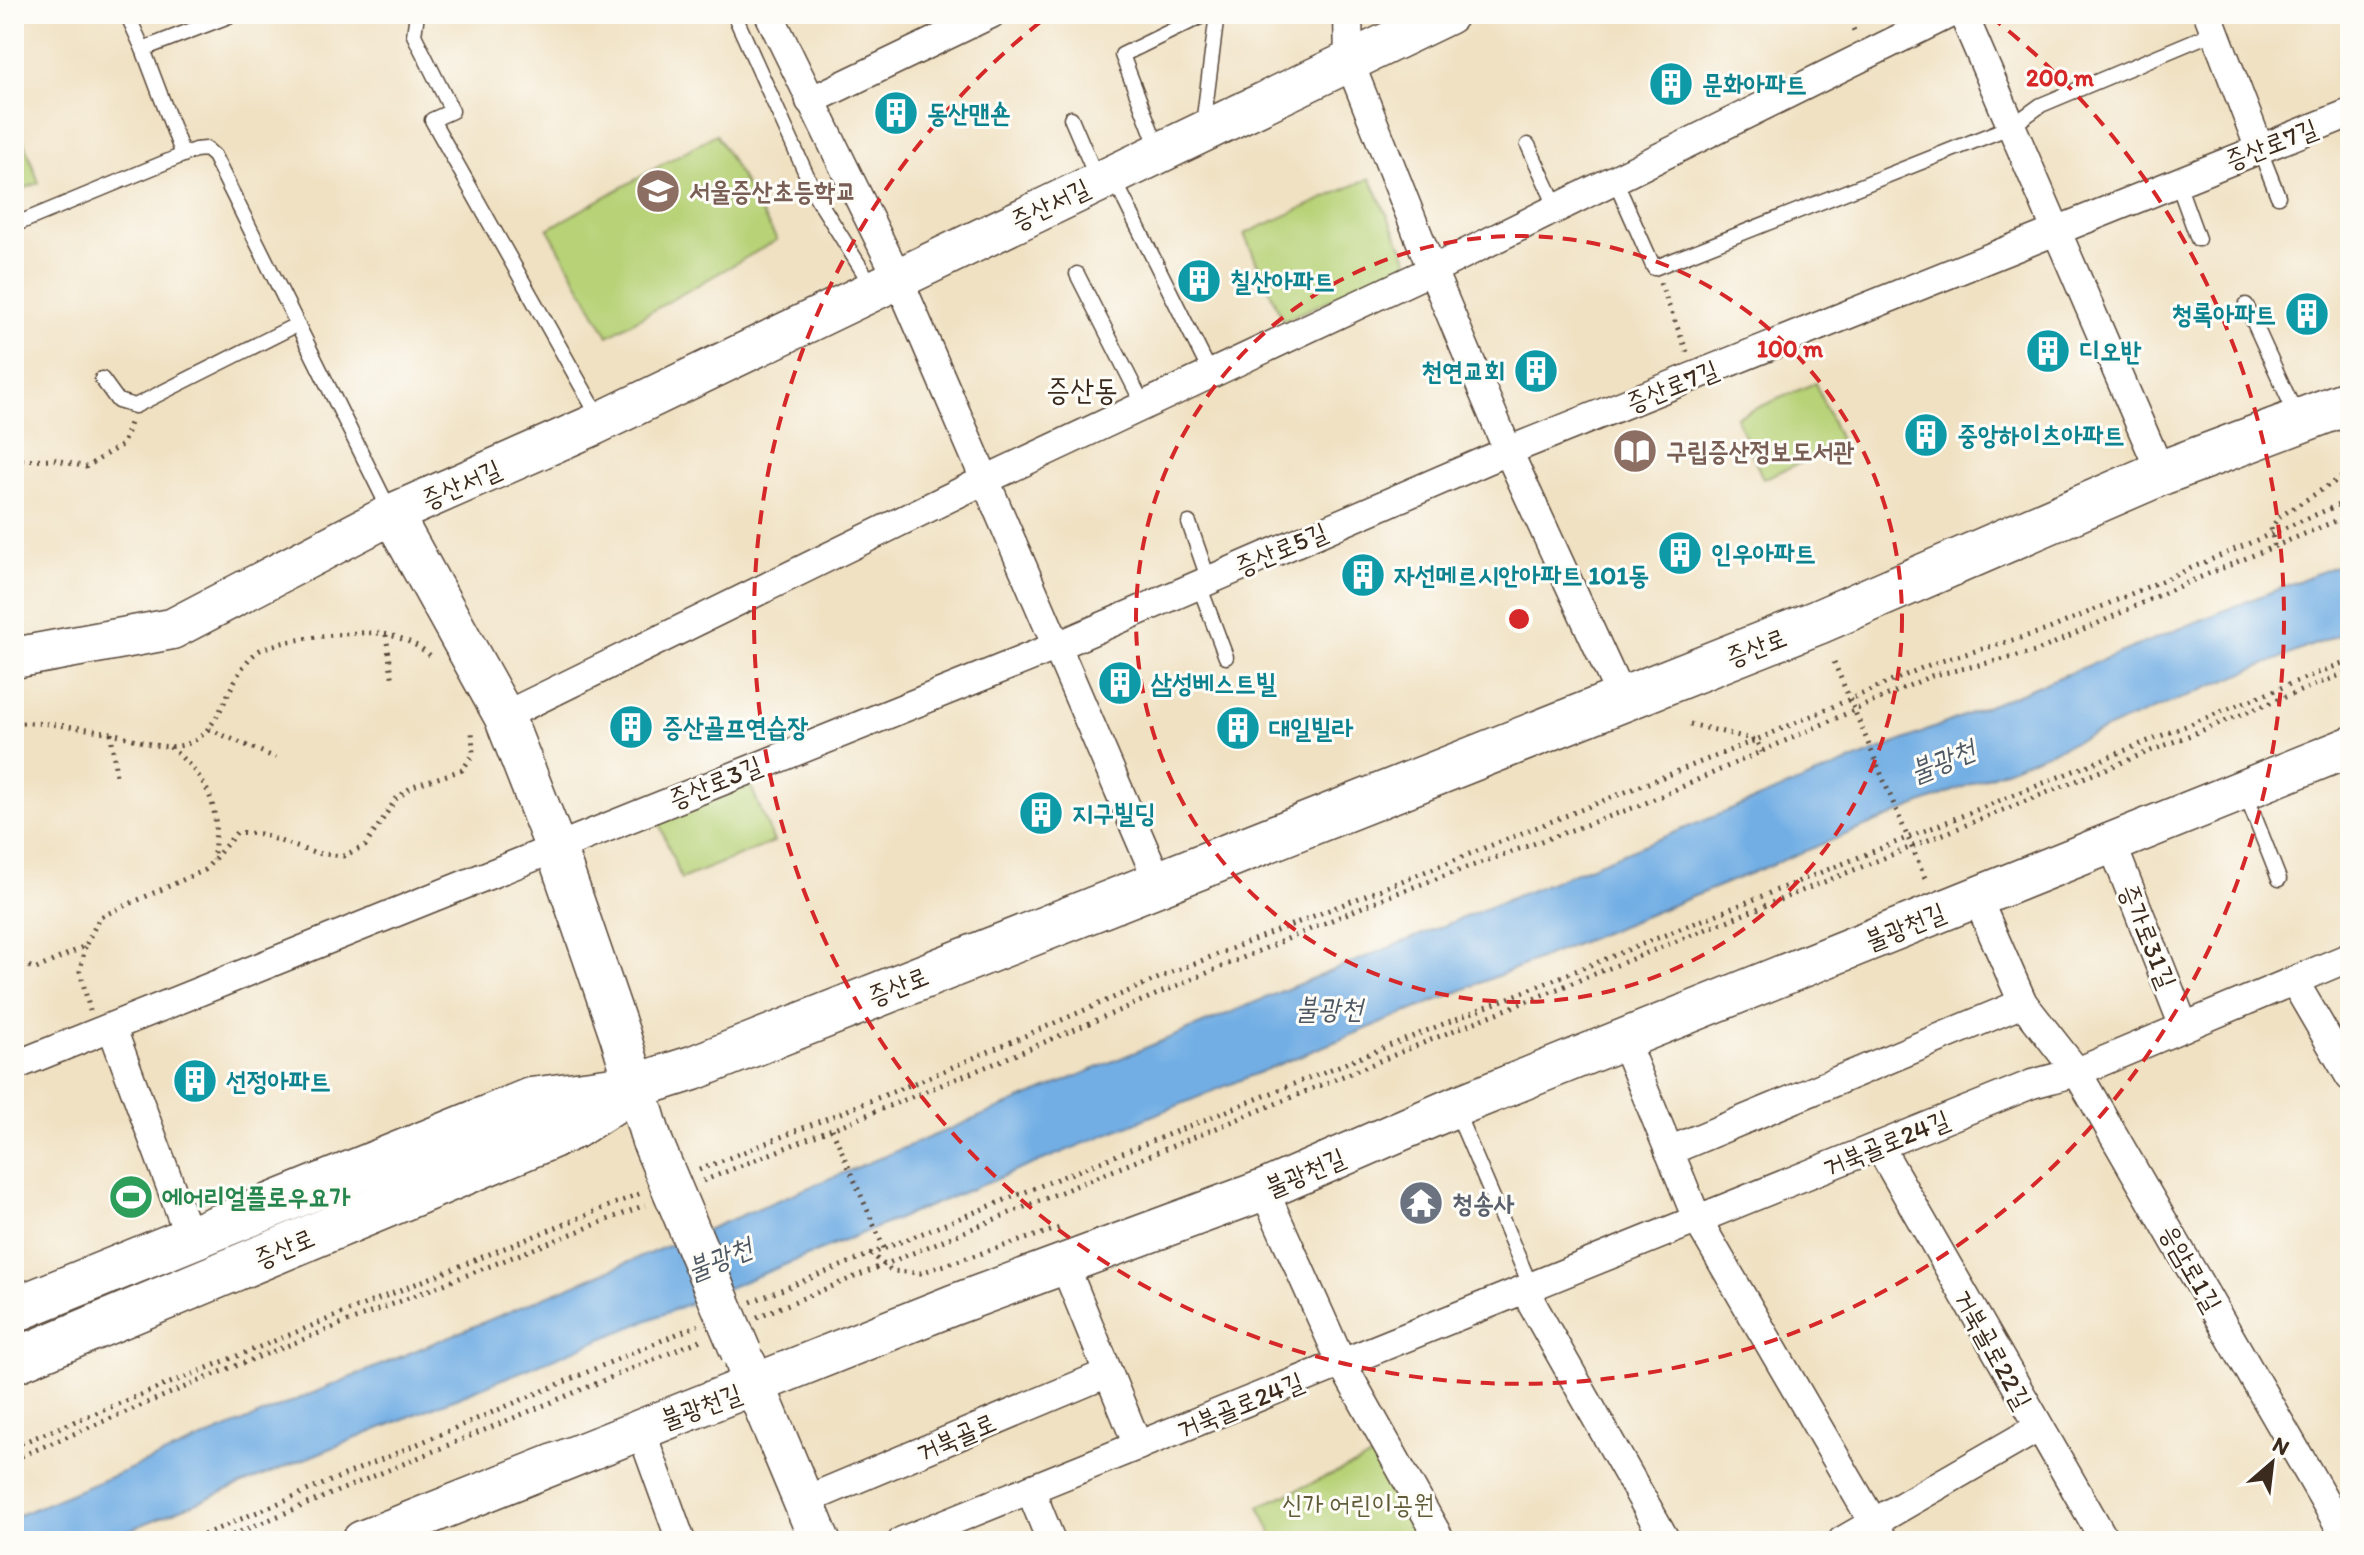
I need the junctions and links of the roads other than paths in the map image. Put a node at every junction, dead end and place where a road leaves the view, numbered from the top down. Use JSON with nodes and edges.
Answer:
{"nodes":[{"id":1,"x":127,"y":14,"type":"edge"},
{"id":2,"x":234,"y":14,"type":"edge"},
{"id":3,"x":417,"y":14,"type":"edge"},
{"id":4,"x":734,"y":14,"type":"edge"},
{"id":5,"x":769,"y":14,"type":"edge"},
{"id":6,"x":991,"y":14,"type":"edge"},
{"id":7,"x":1206,"y":14,"type":"edge"},
{"id":8,"x":1217,"y":14,"type":"edge"},
{"id":9,"x":1348,"y":14,"type":"edge"},
{"id":10,"x":1448,"y":14,"type":"edge"},
{"id":11,"x":1949,"y":14,"type":"edge"},
{"id":12,"x":1963,"y":14,"type":"edge"},
{"id":13,"x":2211,"y":23,"type":"edge"},
{"id":14,"x":143,"y":49,"type":"junction"},
{"id":15,"x":1349,"y":61,"type":"junction"},
{"id":16,"x":810,"y":101,"type":"junction"},
{"id":17,"x":2350,"y":113,"type":"edge"},
{"id":18,"x":1071,"y":118,"type":"dead end"},
{"id":19,"x":2012,"y":126,"type":"junction"},
{"id":20,"x":1203,"y":131,"type":"junction"},
{"id":21,"x":1528,"y":145,"type":"dead end"},
{"id":22,"x":2259,"y":147,"type":"junction"},
{"id":23,"x":1159,"y":152,"type":"junction"},
{"id":24,"x":183,"y":155,"type":"junction"},
{"id":25,"x":1105,"y":178,"type":"junction"},
{"id":26,"x":1615,"y":180,"type":"junction"},
{"id":27,"x":2177,"y":181,"type":"junction"},
{"id":28,"x":2278,"y":196,"type":"dead end"},
{"id":29,"x":1557,"y":208,"type":"junction"},
{"id":30,"x":14,"y":225,"type":"edge"},
{"id":31,"x":2058,"y":230,"type":"junction"},
{"id":32,"x":2198,"y":239,"type":"dead end"},
{"id":33,"x":1432,"y":270,"type":"junction"},
{"id":34,"x":1077,"y":274,"type":"dead end"},
{"id":35,"x":886,"y":283,"type":"junction"},
{"id":36,"x":2246,"y":305,"type":"dead end"},
{"id":37,"x":296,"y":325,"type":"junction"},
{"id":38,"x":1211,"y":374,"type":"junction"},
{"id":39,"x":102,"y":379,"type":"dead end"},
{"id":40,"x":2350,"y":402,"type":"edge"},
{"id":41,"x":1144,"y":406,"type":"junction"},
{"id":42,"x":601,"y":421,"type":"junction"},
{"id":43,"x":2299,"y":422,"type":"junction"},
{"id":44,"x":1508,"y":451,"type":"junction"},
{"id":45,"x":2161,"y":473,"type":"junction"},
{"id":46,"x":985,"y":480,"type":"junction"},
{"id":47,"x":392,"y":514,"type":"junction"},
{"id":48,"x":1189,"y":523,"type":"dead end"},
{"id":49,"x":1204,"y":583,"type":"junction"},
{"id":50,"x":1055,"y":647,"type":"junction"},
{"id":51,"x":1226,"y":657,"type":"dead end"},
{"id":52,"x":14,"y":658,"type":"edge"},
{"id":53,"x":1622,"y":699,"type":"junction"},
{"id":54,"x":488,"y":720,"type":"junction"},
{"id":55,"x":2350,"y":747,"type":"edge"},
{"id":56,"x":2244,"y":790,"type":"junction"},
{"id":57,"x":2112,"y":844,"type":"junction"},
{"id":58,"x":555,"y":846,"type":"junction"},
{"id":59,"x":2279,"y":879,"type":"dead end"},
{"id":60,"x":1158,"y":881,"type":"junction"},
{"id":61,"x":1977,"y":898,"type":"junction"},
{"id":62,"x":2350,"y":957,"type":"edge"},
{"id":63,"x":2294,"y":981,"type":"junction"},
{"id":64,"x":2023,"y":1003,"type":"junction"},
{"id":65,"x":2184,"y":1027,"type":"junction"},
{"id":66,"x":105,"y":1031,"type":"junction"},
{"id":67,"x":1623,"y":1038,"type":"junction"},
{"id":68,"x":14,"y":1066,"type":"edge"},
{"id":69,"x":2077,"y":1072,"type":"junction"},
{"id":70,"x":2350,"y":1077,"type":"edge"},
{"id":71,"x":636,"y":1086,"type":"junction"},
{"id":72,"x":1455,"y":1107,"type":"junction"},
{"id":73,"x":1879,"y":1146,"type":"junction"},
{"id":74,"x":1669,"y":1151,"type":"junction"},
{"id":75,"x":1264,"y":1190,"type":"junction"},
{"id":76,"x":1697,"y":1219,"type":"junction"},
{"id":77,"x":190,"y":1239,"type":"junction"},
{"id":78,"x":1065,"y":1245,"type":"junction"},
{"id":79,"x":1531,"y":1287,"type":"junction"},
{"id":80,"x":14,"y":1310,"type":"edge"},
{"id":81,"x":738,"y":1349,"type":"junction"},
{"id":82,"x":14,"y":1361,"type":"edge"},
{"id":83,"x":1342,"y":1364,"type":"junction"},
{"id":84,"x":1108,"y":1373,"type":"junction"},
{"id":85,"x":640,"y":1428,"type":"junction"},
{"id":86,"x":2038,"y":1428,"type":"junction"},
{"id":87,"x":1138,"y":1446,"type":"junction"},
{"id":88,"x":1030,"y":1489,"type":"junction"},
{"id":89,"x":804,"y":1501,"type":"junction"},
{"id":90,"x":2346,"y":1529,"type":"edge"},
{"id":91,"x":1879,"y":1532,"type":"edge"},
{"id":92,"x":382,"y":1537,"type":"edge"},
{"id":93,"x":681,"y":1541,"type":"edge"},
{"id":94,"x":820,"y":1541,"type":"edge"},
{"id":95,"x":902,"y":1541,"type":"edge"},
{"id":96,"x":1051,"y":1541,"type":"edge"},
{"id":97,"x":1441,"y":1541,"type":"edge"},
{"id":98,"x":1666,"y":1541,"type":"edge"},
{"id":99,"x":1842,"y":1541,"type":"edge"},
{"id":100,"x":2105,"y":1541,"type":"edge"}],
"edges":[{"from":1,"to":14,"type":"lane"},
{"from":2,"to":14,"type":"lane"},
{"from":3,"to":42,"type":"lane"},
{"from":4,"to":35,"type":"lane"},
{"from":5,"to":16,"type":"street"},
{"from":6,"to":16,"type":"street"},
{"from":7,"to":23,"type":"lane"},
{"from":8,"to":20,"type":"lane"},
{"from":9,"to":15,"type":"street"},
{"from":10,"to":15,"type":"street","name":"증산서길"},
{"from":11,"to":26,"type":"street"},
{"from":12,"to":19,"type":"street"},
{"from":13,"to":19,"type":"lane"},
{"from":13,"to":22,"type":"street"},
{"from":14,"to":24,"type":"lane"},
{"from":15,"to":20,"type":"street","name":"증산서길"},
{"from":15,"to":33,"type":"street"},
{"from":16,"to":35,"type":"street"},
{"from":17,"to":22,"type":"street","name":"증산로7길"},
{"from":18,"to":25,"type":"lane"},
{"from":19,"to":26,"type":"lane"},
{"from":19,"to":31,"type":"street"},
{"from":20,"to":23,"type":"street","name":"증산서길"},
{"from":21,"to":29,"type":"lane"},
{"from":22,"to":27,"type":"street","name":"증산로7길"},
{"from":22,"to":28,"type":"lane"},
{"from":23,"to":25,"type":"street","name":"증산서길"},
{"from":24,"to":30,"type":"lane"},
{"from":24,"to":37,"type":"lane"},
{"from":25,"to":35,"type":"street","name":"증산서길"},
{"from":25,"to":38,"type":"lane"},
{"from":26,"to":29,"type":"street"},
{"from":27,"to":31,"type":"street","name":"증산로7길"},
{"from":27,"to":32,"type":"lane"},
{"from":29,"to":33,"type":"street"},
{"from":31,"to":44,"type":"street","name":"증산로7길"},
{"from":31,"to":45,"type":"street"},
{"from":33,"to":38,"type":"street"},
{"from":33,"to":44,"type":"street"},
{"from":34,"to":41,"type":"lane"},
{"from":35,"to":42,"type":"street","name":"증산서길"},
{"from":35,"to":46,"type":"street"},
{"from":36,"to":43,"type":"lane"},
{"from":37,"to":39,"type":"lane"},
{"from":37,"to":47,"type":"lane"},
{"from":38,"to":41,"type":"street"},
{"from":40,"to":43,"type":"main road","name":"증산로"},
{"from":41,"to":46,"type":"street"},
{"from":42,"to":47,"type":"street","name":"증산서길"},
{"from":43,"to":45,"type":"main road","name":"증산로"},
{"from":44,"to":49,"type":"street","name":"증산로5길"},
{"from":44,"to":53,"type":"street"},
{"from":45,"to":53,"type":"main road","name":"증산로"},
{"from":46,"to":50,"type":"street"},
{"from":46,"to":54,"type":"street"},
{"from":47,"to":52,"type":"street","name":"증산서길"},
{"from":47,"to":54,"type":"street"},
{"from":48,"to":49,"type":"lane"},
{"from":49,"to":50,"type":"street","name":"증산로5길"},
{"from":49,"to":51,"type":"lane"},
{"from":50,"to":58,"type":"street","name":"증산로3길"},
{"from":50,"to":60,"type":"street"},
{"from":53,"to":60,"type":"main road","name":"증산로"},
{"from":54,"to":58,"type":"street"},
{"from":55,"to":56,"type":"street","name":"불광천길"},
{"from":56,"to":57,"type":"street","name":"불광천길"},
{"from":56,"to":59,"type":"lane"},
{"from":57,"to":61,"type":"street","name":"불광천길"},
{"from":57,"to":65,"type":"street","name":"증가로31길"},
{"from":58,"to":66,"type":"street","name":"증산로3길"},
{"from":58,"to":71,"type":"street"},
{"from":60,"to":71,"type":"main road","name":"증산로"},
{"from":61,"to":64,"type":"street","name":"응암로1길"},
{"from":61,"to":67,"type":"street","name":"불광천길"},
{"from":62,"to":63,"type":"street"},
{"from":63,"to":65,"type":"street"},
{"from":63,"to":70,"type":"street"},
{"from":64,"to":69,"type":"street","name":"응암로1길"},
{"from":64,"to":74,"type":"street"},
{"from":65,"to":69,"type":"street"},
{"from":66,"to":68,"type":"street","name":"증산로3길"},
{"from":66,"to":77,"type":"street"},
{"from":67,"to":72,"type":"street","name":"불광천길"},
{"from":67,"to":74,"type":"street"},
{"from":69,"to":73,"type":"street","name":"거북골로24길"},
{"from":69,"to":90,"type":"street","name":"응암로1길"},
{"from":71,"to":77,"type":"main road","name":"증산로"},
{"from":71,"to":81,"type":"street","bridge":true},
{"from":71,"to":82,"type":"main road","name":"증산로"},
{"from":72,"to":75,"type":"street","name":"불광천길"},
{"from":72,"to":79,"type":"lane"},
{"from":73,"to":76,"type":"street","name":"거북골로24길"},
{"from":73,"to":86,"type":"street","name":"거북골로22길"},
{"from":74,"to":76,"type":"street"},
{"from":75,"to":78,"type":"street","name":"불광천길"},
{"from":75,"to":83,"type":"street"},
{"from":76,"to":79,"type":"street","name":"거북골로24길"},
{"from":76,"to":91,"type":"street"},
{"from":77,"to":80,"type":"main road","name":"증산로"},
{"from":78,"to":81,"type":"street","name":"불광천길"},
{"from":78,"to":84,"type":"street"},
{"from":79,"to":83,"type":"street","name":"거북골로24길"},
{"from":79,"to":98,"type":"street"},
{"from":81,"to":85,"type":"street","name":"불광천길"},
{"from":81,"to":89,"type":"street"},
{"from":83,"to":87,"type":"street","name":"거북골로24길"},
{"from":83,"to":97,"type":"street"},
{"from":84,"to":87,"type":"street"},
{"from":84,"to":89,"type":"street","name":"거북골로"},
{"from":85,"to":92,"type":"street","name":"불광천길"},
{"from":85,"to":93,"type":"street"},
{"from":86,"to":91,"type":"street","name":"거북골로22길"},
{"from":86,"to":100,"type":"street"},
{"from":87,"to":88,"type":"street","name":"거북골로24길"},
{"from":88,"to":95,"type":"street","name":"거북골로24길"},
{"from":88,"to":96,"type":"street"},
{"from":89,"to":94,"type":"street"},
{"from":91,"to":99,"type":"street","name":"거북골로22길"}]}
